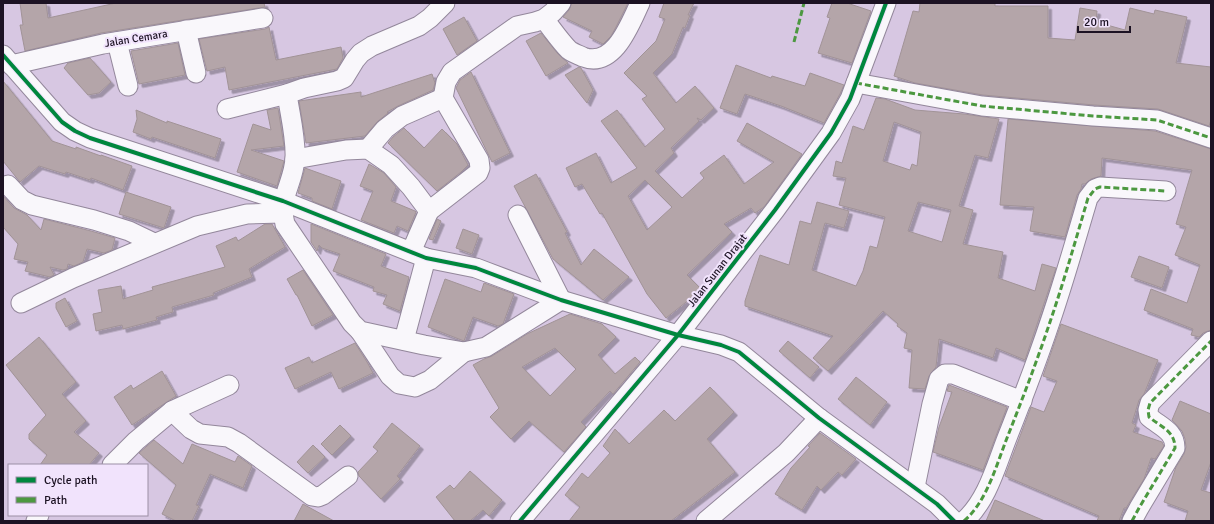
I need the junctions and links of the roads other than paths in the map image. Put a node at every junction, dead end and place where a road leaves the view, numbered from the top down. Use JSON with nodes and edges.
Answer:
{"nodes":[{"id":1,"x":445,"y":3,"type":"edge"},
{"id":2,"x":561,"y":3,"type":"edge"},
{"id":3,"x":640,"y":3,"type":"edge"},
{"id":4,"x":886,"y":3,"type":"edge"},
{"id":5,"x":263,"y":18,"type":"dead end"},
{"id":6,"x":544,"y":18,"type":"junction"},
{"id":7,"x":186,"y":30,"type":"junction"},
{"id":8,"x":117,"y":42,"type":"junction"},
{"id":9,"x":7,"y":60,"type":"edge"},
{"id":10,"x":196,"y":73,"type":"dead end"},
{"id":11,"x":856,"y":83,"type":"junction"},
{"id":12,"x":128,"y":86,"type":"dead end"},
{"id":13,"x":287,"y":94,"type":"junction"},
{"id":14,"x":443,"y":98,"type":"junction"},
{"id":15,"x":227,"y":109,"type":"dead end"},
{"id":16,"x":1211,"y":138,"type":"edge"},
{"id":17,"x":368,"y":149,"type":"junction"},
{"id":18,"x":295,"y":159,"type":"junction"},
{"id":19,"x":5,"y":184,"type":"edge"},
{"id":20,"x":1166,"y":191,"type":"dead end"},
{"id":21,"x":283,"y":207,"type":"junction"},
{"id":22,"x":429,"y":211,"type":"junction"},
{"id":23,"x":518,"y":215,"type":"dead end"},
{"id":24,"x":154,"y":243,"type":"junction"},
{"id":25,"x":419,"y":255,"type":"junction"},
{"id":26,"x":561,"y":300,"type":"junction"},
{"id":27,"x":21,"y":303,"type":"dead end"},
{"id":28,"x":360,"y":331,"type":"junction"},
{"id":29,"x":678,"y":335,"type":"junction"},
{"id":30,"x":404,"y":340,"type":"junction"},
{"id":31,"x":1211,"y":341,"type":"edge"},
{"id":32,"x":464,"y":352,"type":"junction"},
{"id":33,"x":229,"y":385,"type":"dead end"},
{"id":34,"x":1022,"y":401,"type":"junction"},
{"id":35,"x":172,"y":411,"type":"junction"},
{"id":36,"x":819,"y":418,"type":"junction"},
{"id":37,"x":113,"y":464,"type":"edge"},
{"id":38,"x":348,"y":476,"type":"dead end"},
{"id":39,"x":915,"y":487,"type":"junction"},
{"id":40,"x":520,"y":521,"type":"edge"},
{"id":41,"x":706,"y":521,"type":"edge"},
{"id":42,"x":954,"y":521,"type":"edge"},
{"id":43,"x":964,"y":521,"type":"edge"},
{"id":44,"x":1132,"y":521,"type":"edge"}],
"edges":[{"from":1,"to":13,"type":"street"},
{"from":2,"to":6,"type":"street"},
{"from":3,"to":6,"type":"street"},
{"from":4,"to":11,"type":"street","name":"Jalan Sunan Drajat"},
{"from":5,"to":7,"type":"street","name":"Jalan Cemara"},
{"from":6,"to":14,"type":"street"},
{"from":7,"to":8,"type":"street","name":"Jalan Cemara"},
{"from":7,"to":10,"type":"street"},
{"from":8,"to":9,"type":"street","name":"Jalan Cemara"},
{"from":8,"to":12,"type":"street"},
{"from":9,"to":21,"type":"street"},
{"from":11,"to":16,"type":"street"},
{"from":11,"to":29,"type":"street","name":"Jalan Sunan Drajat"},
{"from":13,"to":15,"type":"street"},
{"from":13,"to":18,"type":"street"},
{"from":14,"to":17,"type":"street"},
{"from":14,"to":22,"type":"street"},
{"from":17,"to":18,"type":"street"},
{"from":17,"to":22,"type":"street"},
{"from":18,"to":21,"type":"street"},
{"from":19,"to":24,"type":"street"},
{"from":20,"to":34,"type":"street"},
{"from":21,"to":24,"type":"street"},
{"from":21,"to":25,"type":"street"},
{"from":21,"to":28,"type":"street"},
{"from":22,"to":25,"type":"street"},
{"from":23,"to":26,"type":"street"},
{"from":24,"to":27,"type":"street"},
{"from":25,"to":26,"type":"street"},
{"from":25,"to":30,"type":"street"},
{"from":26,"to":29,"type":"street"},
{"from":26,"to":32,"type":"street"},
{"from":28,"to":30,"type":"street"},
{"from":28,"to":32,"type":"street"},
{"from":29,"to":36,"type":"street"},
{"from":29,"to":40,"type":"street","name":"Jalan Sunan Drajat"},
{"from":30,"to":32,"type":"street"},
{"from":31,"to":44,"type":"street"},
{"from":33,"to":35,"type":"street"},
{"from":34,"to":39,"type":"street"},
{"from":34,"to":43,"type":"street"},
{"from":35,"to":37,"type":"street"},
{"from":35,"to":38,"type":"street"},
{"from":36,"to":39,"type":"street"},
{"from":36,"to":41,"type":"street"},
{"from":39,"to":42,"type":"street"}]}
